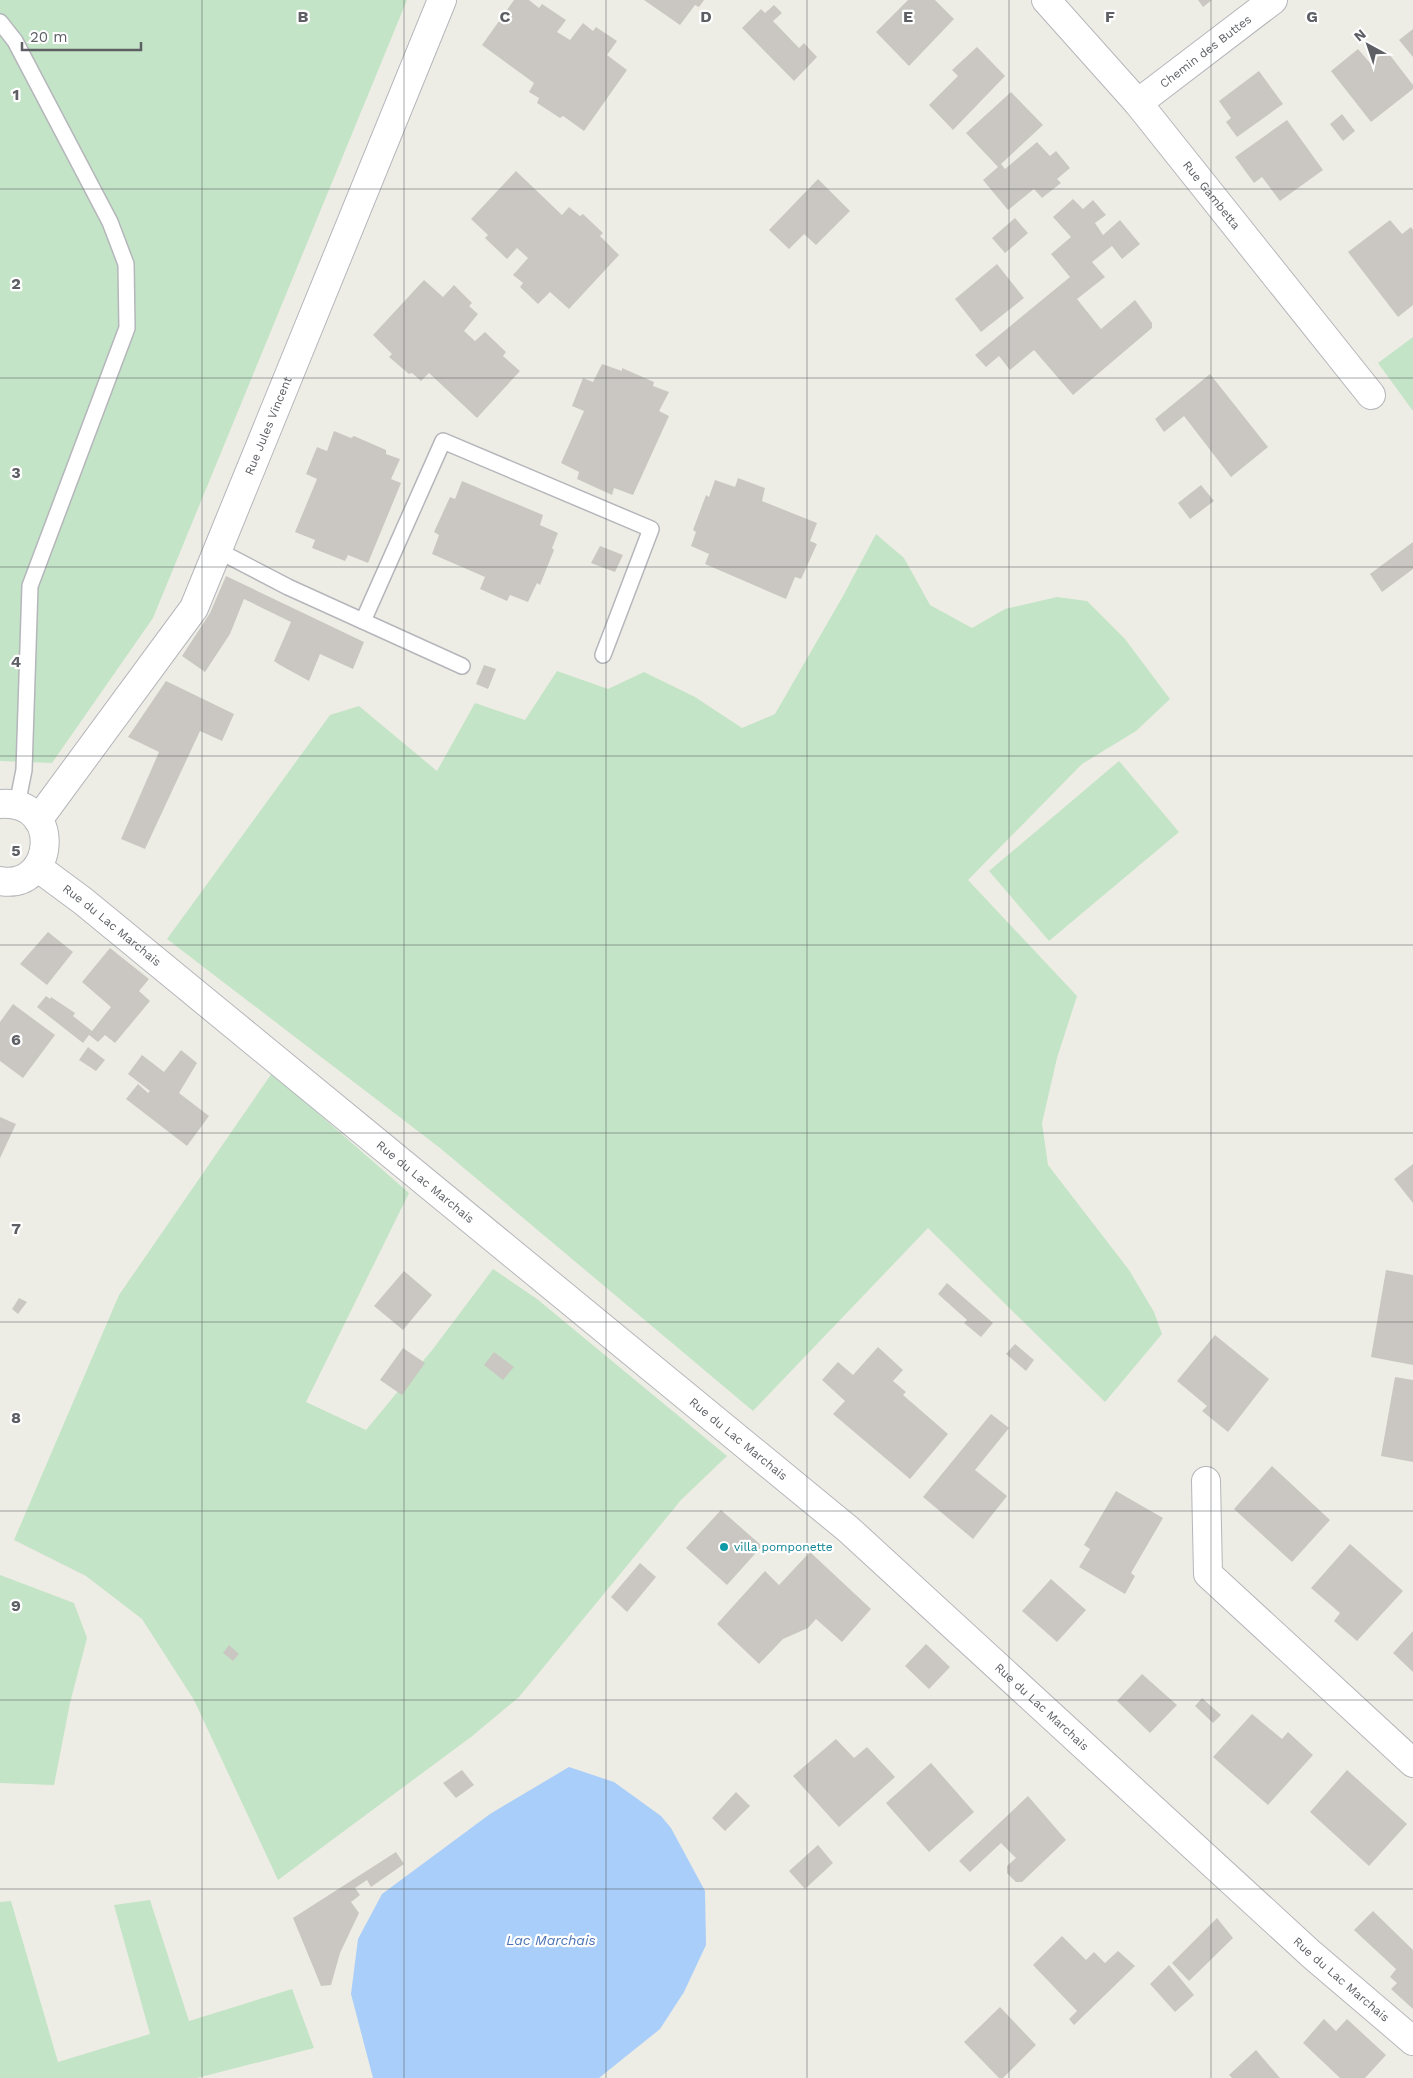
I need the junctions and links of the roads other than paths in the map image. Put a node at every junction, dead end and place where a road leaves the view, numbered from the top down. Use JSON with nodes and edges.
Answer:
{"nodes":[{"id":1,"x":442,"y":0,"type":"edge"},
{"id":2,"x":1046,"y":0,"type":"edge"},
{"id":3,"x":1273,"y":0,"type":"edge"},
{"id":4,"x":0,"y":22,"type":"edge"},
{"id":5,"x":1138,"y":104,"type":"junction"},
{"id":6,"x":1371,"y":395,"type":"dead end"},
{"id":7,"x":217,"y":550,"type":"junction"},
{"id":8,"x":363,"y":621,"type":"junction"},
{"id":9,"x":603,"y":655,"type":"dead end"},
{"id":10,"x":462,"y":666,"type":"dead end"},
{"id":11,"x":19,"y":809,"type":"edge"},
{"id":12,"x":37,"y":867,"type":"junction"},
{"id":13,"x":0,"y":881,"type":"edge"},
{"id":14,"x":1206,"y":1481,"type":"dead end"},
{"id":15,"x":1413,"y":1763,"type":"edge"},
{"id":16,"x":1413,"y":2041,"type":"edge"}],
"edges":[{"from":1,"to":7,"type":"street","name":"Rue Jules Vincent"},
{"from":2,"to":5,"type":"street","name":"Rue Gambetta"},
{"from":3,"to":5,"type":"street","name":"Chemin des Buttes"},
{"from":4,"to":11,"type":"lane"},
{"from":5,"to":6,"type":"street","name":"Rue Gambetta"},
{"from":7,"to":8,"type":"lane"},
{"from":7,"to":11,"type":"street","name":"Rue Jules Vincent"},
{"from":8,"to":9,"type":"lane"},
{"from":8,"to":10,"type":"lane"},
{"from":11,"to":12,"type":"street"},
{"from":12,"to":13,"type":"street"},
{"from":12,"to":16,"type":"street","name":"Rue du Lac Marchais"},
{"from":14,"to":15,"type":"street"}]}
